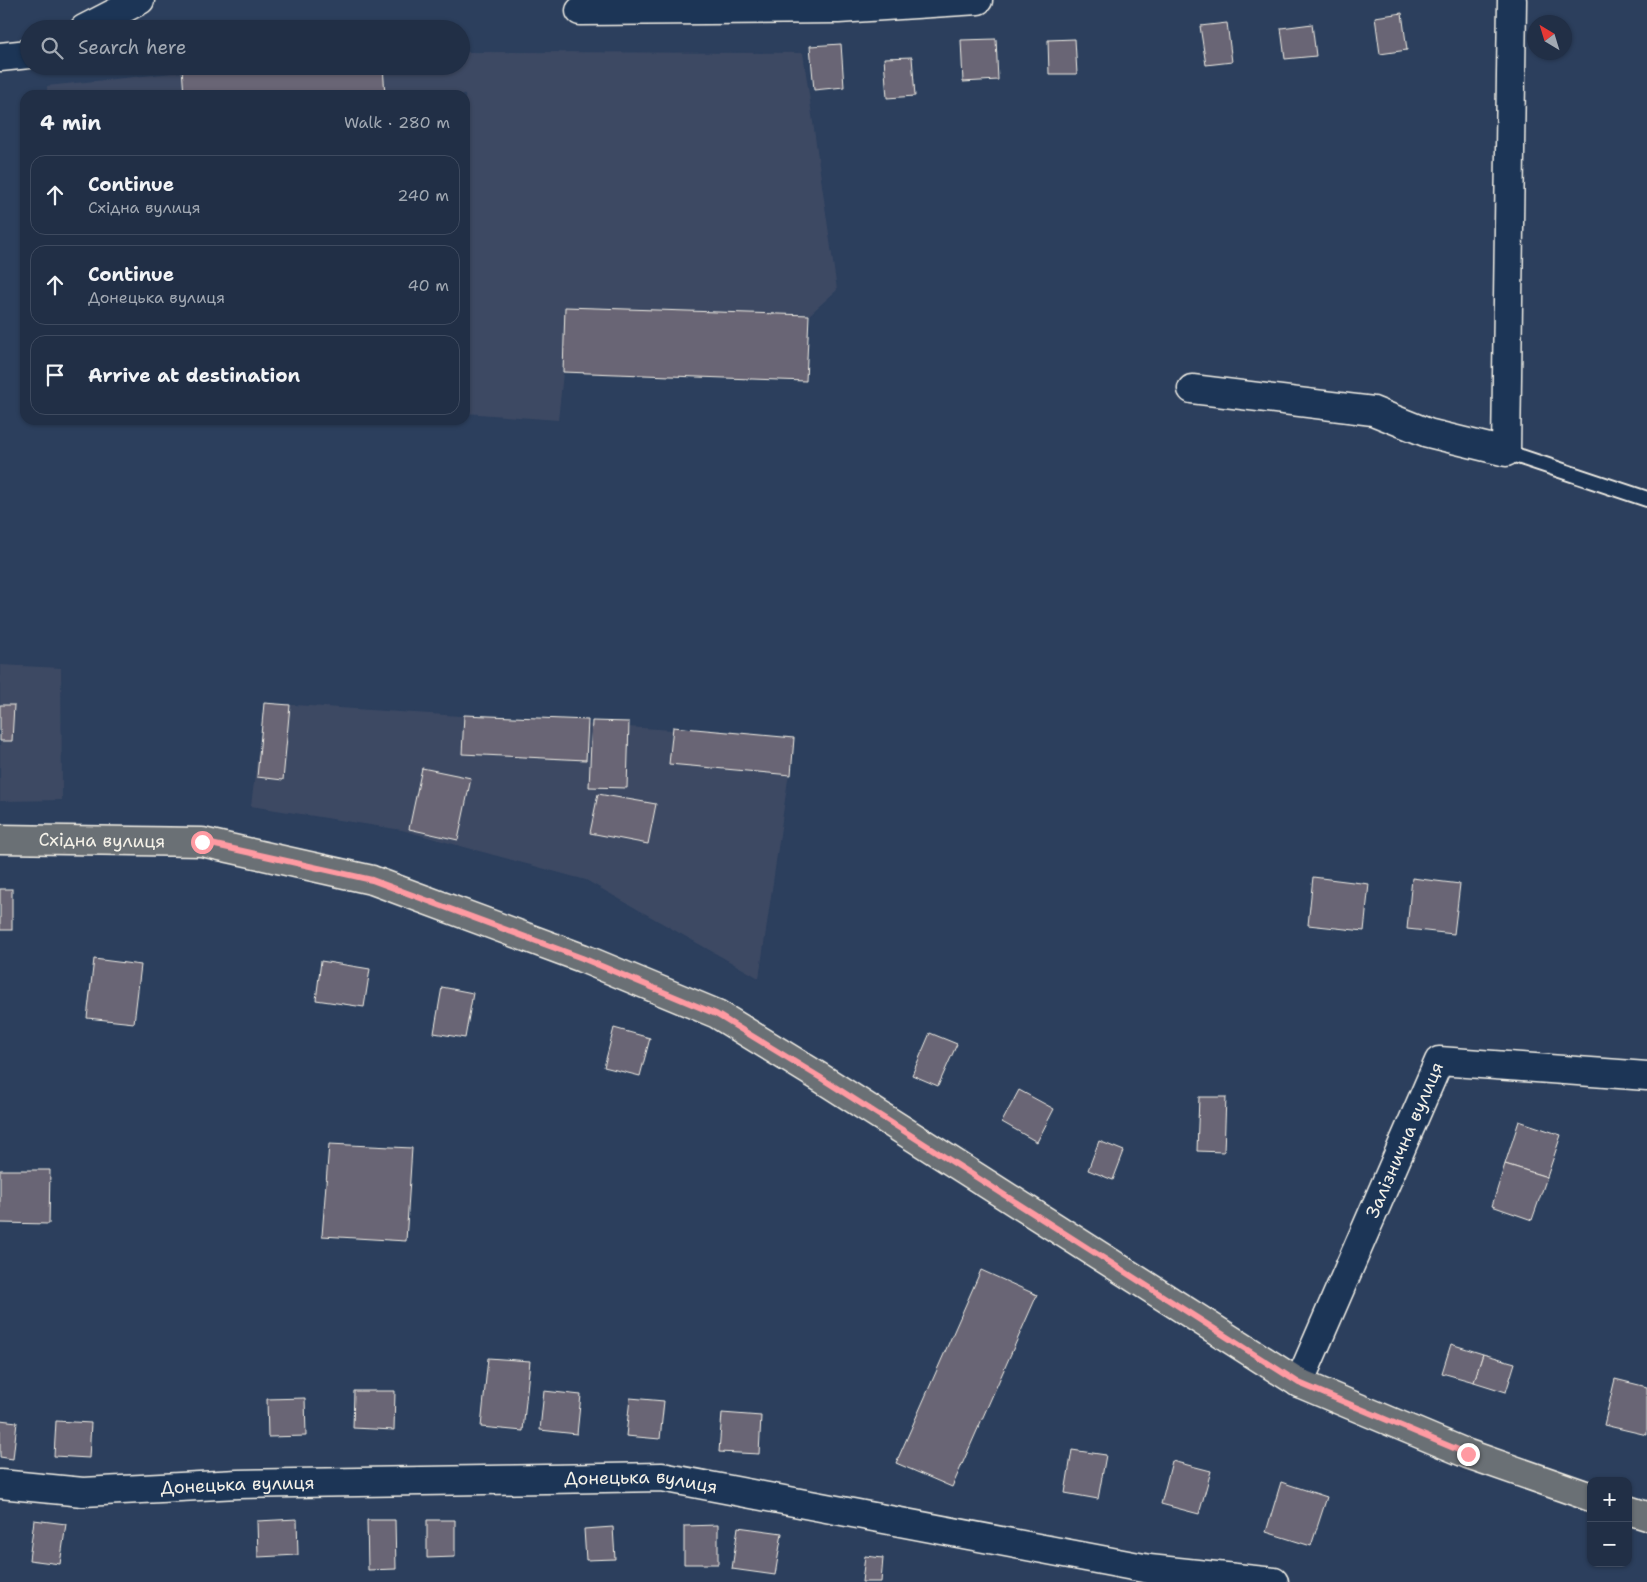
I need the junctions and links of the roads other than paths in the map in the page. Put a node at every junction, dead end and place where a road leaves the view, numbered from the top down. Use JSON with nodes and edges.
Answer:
{"nodes":[{"id":1,"x":140,"y":0,"type":"edge"},
{"id":2,"x":978,"y":0,"type":"edge"},
{"id":3,"x":1512,"y":0,"type":"edge"},
{"id":4,"x":580,"y":11,"type":"dead end"},
{"id":5,"x":101,"y":20,"type":"edge"},
{"id":6,"x":20,"y":55,"type":"edge"},
{"id":7,"x":0,"y":57,"type":"edge"},
{"id":8,"x":1192,"y":389,"type":"dead end"},
{"id":9,"x":1506,"y":452,"type":"junction"},
{"id":10,"x":1647,"y":499,"type":"edge"},
{"id":11,"x":0,"y":839,"type":"edge"},
{"id":12,"x":1647,"y":1076,"type":"edge"},
{"id":13,"x":1299,"y":1383,"type":"junction"},
{"id":14,"x":0,"y":1484,"type":"edge"},
{"id":15,"x":1587,"y":1496,"type":"edge"},
{"id":16,"x":1632,"y":1511,"type":"edge"},
{"id":17,"x":1647,"y":1516,"type":"edge"},
{"id":18,"x":1274,"y":1582,"type":"edge"}],
"edges":[{"from":1,"to":5,"type":"street"},
{"from":2,"to":4,"type":"street"},
{"from":3,"to":9,"type":"street"},
{"from":6,"to":7,"type":"street"},
{"from":8,"to":9,"type":"street"},
{"from":9,"to":10,"type":"lane"},
{"from":11,"to":13,"type":"main road","name":"Східна вулиця"},
{"from":12,"to":13,"type":"street","name":"Залізнична вулиця"},
{"from":13,"to":15,"type":"main road"},
{"from":14,"to":18,"type":"street","name":"Донецька вулиця"},
{"from":16,"to":17,"type":"main road"}]}
